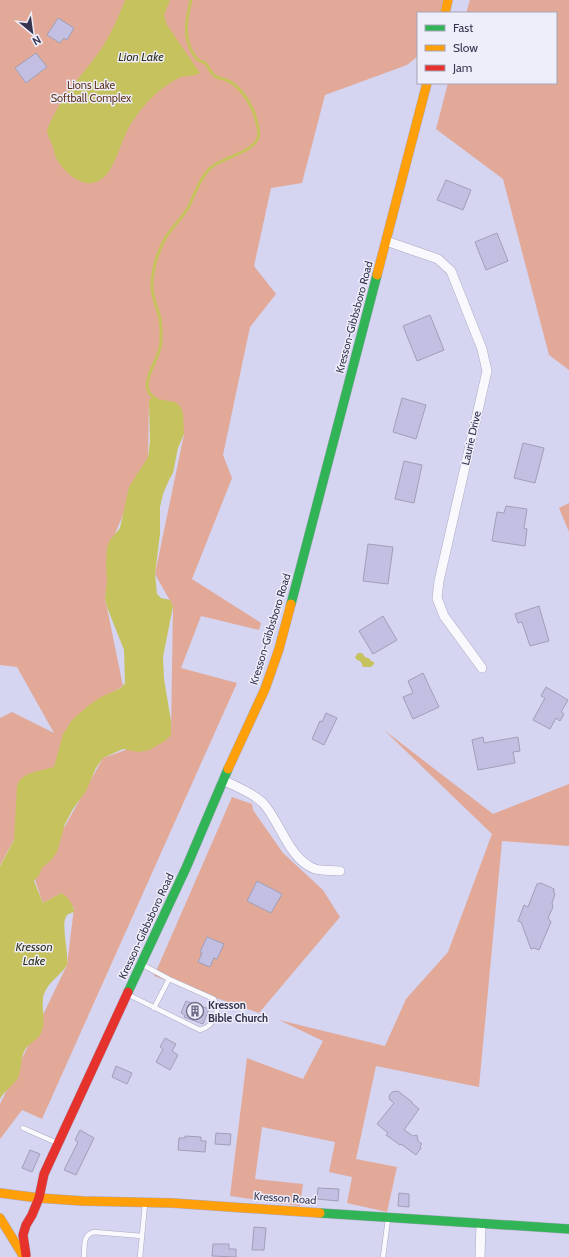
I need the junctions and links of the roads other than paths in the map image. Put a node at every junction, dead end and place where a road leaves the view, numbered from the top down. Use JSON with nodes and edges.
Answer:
{"nodes":[{"id":1,"x":448,"y":0,"type":"edge"},
{"id":2,"x":445,"y":12,"type":"edge"},
{"id":3,"x":427,"y":84,"type":"edge"},
{"id":4,"x":386,"y":241,"type":"junction"},
{"id":5,"x":482,"y":668,"type":"dead end"},
{"id":6,"x":223,"y":780,"type":"junction"},
{"id":7,"x":340,"y":871,"type":"dead end"},
{"id":8,"x":142,"y":964,"type":"junction"},
{"id":9,"x":169,"y":979,"type":"junction"},
{"id":10,"x":127,"y":994,"type":"junction"},
{"id":11,"x":154,"y":1008,"type":"junction"},
{"id":12,"x":23,"y":1128,"type":"dead end"},
{"id":13,"x":59,"y":1143,"type":"junction"},
{"id":14,"x":0,"y":1193,"type":"edge"},
{"id":15,"x":39,"y":1198,"type":"junction"},
{"id":16,"x":145,"y":1202,"type":"junction"},
{"id":17,"x":389,"y":1217,"type":"junction"},
{"id":18,"x":0,"y":1218,"type":"edge"},
{"id":19,"x":481,"y":1223,"type":"junction"},
{"id":20,"x":569,"y":1228,"type":"edge"},
{"id":21,"x":142,"y":1236,"type":"junction"},
{"id":22,"x":25,"y":1257,"type":"edge"},
{"id":23,"x":84,"y":1257,"type":"edge"},
{"id":24,"x":140,"y":1257,"type":"edge"},
{"id":25,"x":383,"y":1257,"type":"edge"},
{"id":26,"x":480,"y":1257,"type":"edge"}],
"edges":[{"from":1,"to":2,"type":"main road"},
{"from":3,"to":4,"type":"main road","name":"Kresson-Gibbsboro Road"},
{"from":4,"to":5,"type":"street","name":"Laurie Drive"},
{"from":4,"to":6,"type":"main road","name":"Kresson-Gibbsboro Road"},
{"from":6,"to":7,"type":"street"},
{"from":6,"to":8,"type":"main road","name":"Kresson-Gibbsboro Road"},
{"from":8,"to":9,"type":"lane"},
{"from":8,"to":10,"type":"main road","name":"Kresson-Gibbsboro Road"},
{"from":9,"to":11,"type":"lane"},
{"from":9,"to":11,"type":"lane"},
{"from":10,"to":11,"type":"lane"},
{"from":10,"to":13,"type":"main road","name":"Kresson-Gibbsboro Road"},
{"from":12,"to":13,"type":"lane"},
{"from":13,"to":15,"type":"main road","name":"Kresson-Gibbsboro Road"},
{"from":14,"to":15,"type":"main road","name":"Kresson Road"},
{"from":15,"to":16,"type":"main road","name":"Kresson Road"},
{"from":15,"to":22,"type":"main road","name":"Kresson-Gibbsboro Road"},
{"from":16,"to":17,"type":"main road","name":"Kresson Road"},
{"from":16,"to":21,"type":"lane"},
{"from":17,"to":19,"type":"main road","name":"Kresson Road"},
{"from":17,"to":25,"type":"lane"},
{"from":18,"to":22,"type":"main road"},
{"from":19,"to":20,"type":"main road","name":"Kresson Road"},
{"from":19,"to":26,"type":"street"},
{"from":21,"to":23,"type":"lane"},
{"from":21,"to":24,"type":"lane"}]}
